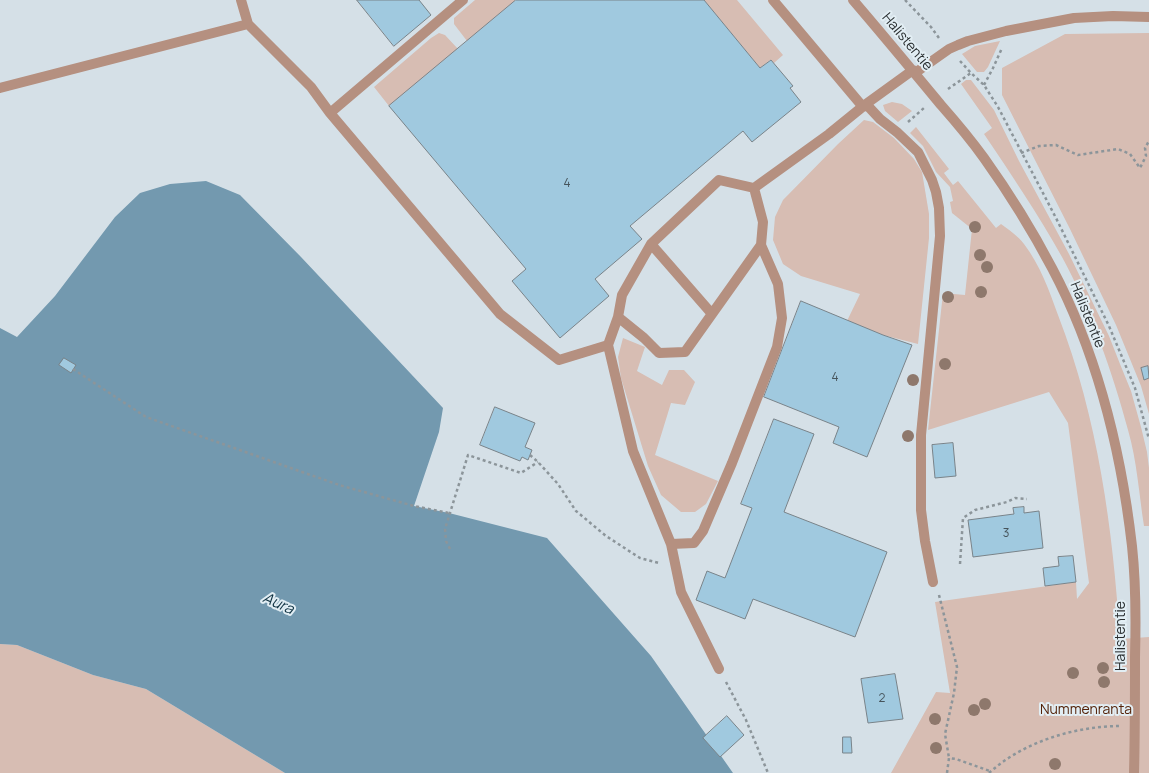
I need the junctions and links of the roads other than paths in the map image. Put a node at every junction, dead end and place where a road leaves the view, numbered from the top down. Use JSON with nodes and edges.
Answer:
{"nodes":[{"id":1,"x":242,"y":0,"type":"edge"},
{"id":2,"x":463,"y":0,"type":"edge"},
{"id":3,"x":773,"y":0,"type":"edge"},
{"id":4,"x":853,"y":0,"type":"edge"},
{"id":5,"x":1149,"y":17,"type":"edge"},
{"id":6,"x":248,"y":24,"type":"junction"},
{"id":7,"x":914,"y":72,"type":"junction"},
{"id":8,"x":0,"y":88,"type":"edge"},
{"id":9,"x":865,"y":106,"type":"junction"},
{"id":10,"x":330,"y":113,"type":"junction"},
{"id":11,"x":754,"y":188,"type":"junction"},
{"id":12,"x":651,"y":244,"type":"junction"},
{"id":13,"x":761,"y":245,"type":"junction"},
{"id":14,"x":712,"y":314,"type":"junction"},
{"id":15,"x":618,"y":317,"type":"junction"},
{"id":16,"x":608,"y":345,"type":"junction"},
{"id":17,"x":671,"y":544,"type":"junction"},
{"id":18,"x":934,"y":582,"type":"road end"},
{"id":19,"x":719,"y":669,"type":"road end"},
{"id":20,"x":1134,"y":773,"type":"edge"}],
"edges":[{"from":1,"to":6,"type":"street"},
{"from":2,"to":10,"type":"street"},
{"from":3,"to":9,"type":"street"},
{"from":4,"to":7,"type":"street","name":"Halistentie"},
{"from":5,"to":7,"type":"street"},
{"from":6,"to":8,"type":"street"},
{"from":6,"to":10,"type":"street"},
{"from":7,"to":9,"type":"street"},
{"from":7,"to":20,"type":"street","name":"Halistentie"},
{"from":9,"to":11,"type":"street"},
{"from":9,"to":18,"type":"street"},
{"from":10,"to":16,"type":"street"},
{"from":11,"to":12,"type":"street"},
{"from":11,"to":13,"type":"street"},
{"from":12,"to":14,"type":"street"},
{"from":12,"to":15,"type":"street"},
{"from":13,"to":14,"type":"street"},
{"from":13,"to":17,"type":"street"},
{"from":14,"to":15,"type":"street"},
{"from":15,"to":16,"type":"street"},
{"from":16,"to":17,"type":"street"},
{"from":17,"to":19,"type":"street"}]}
